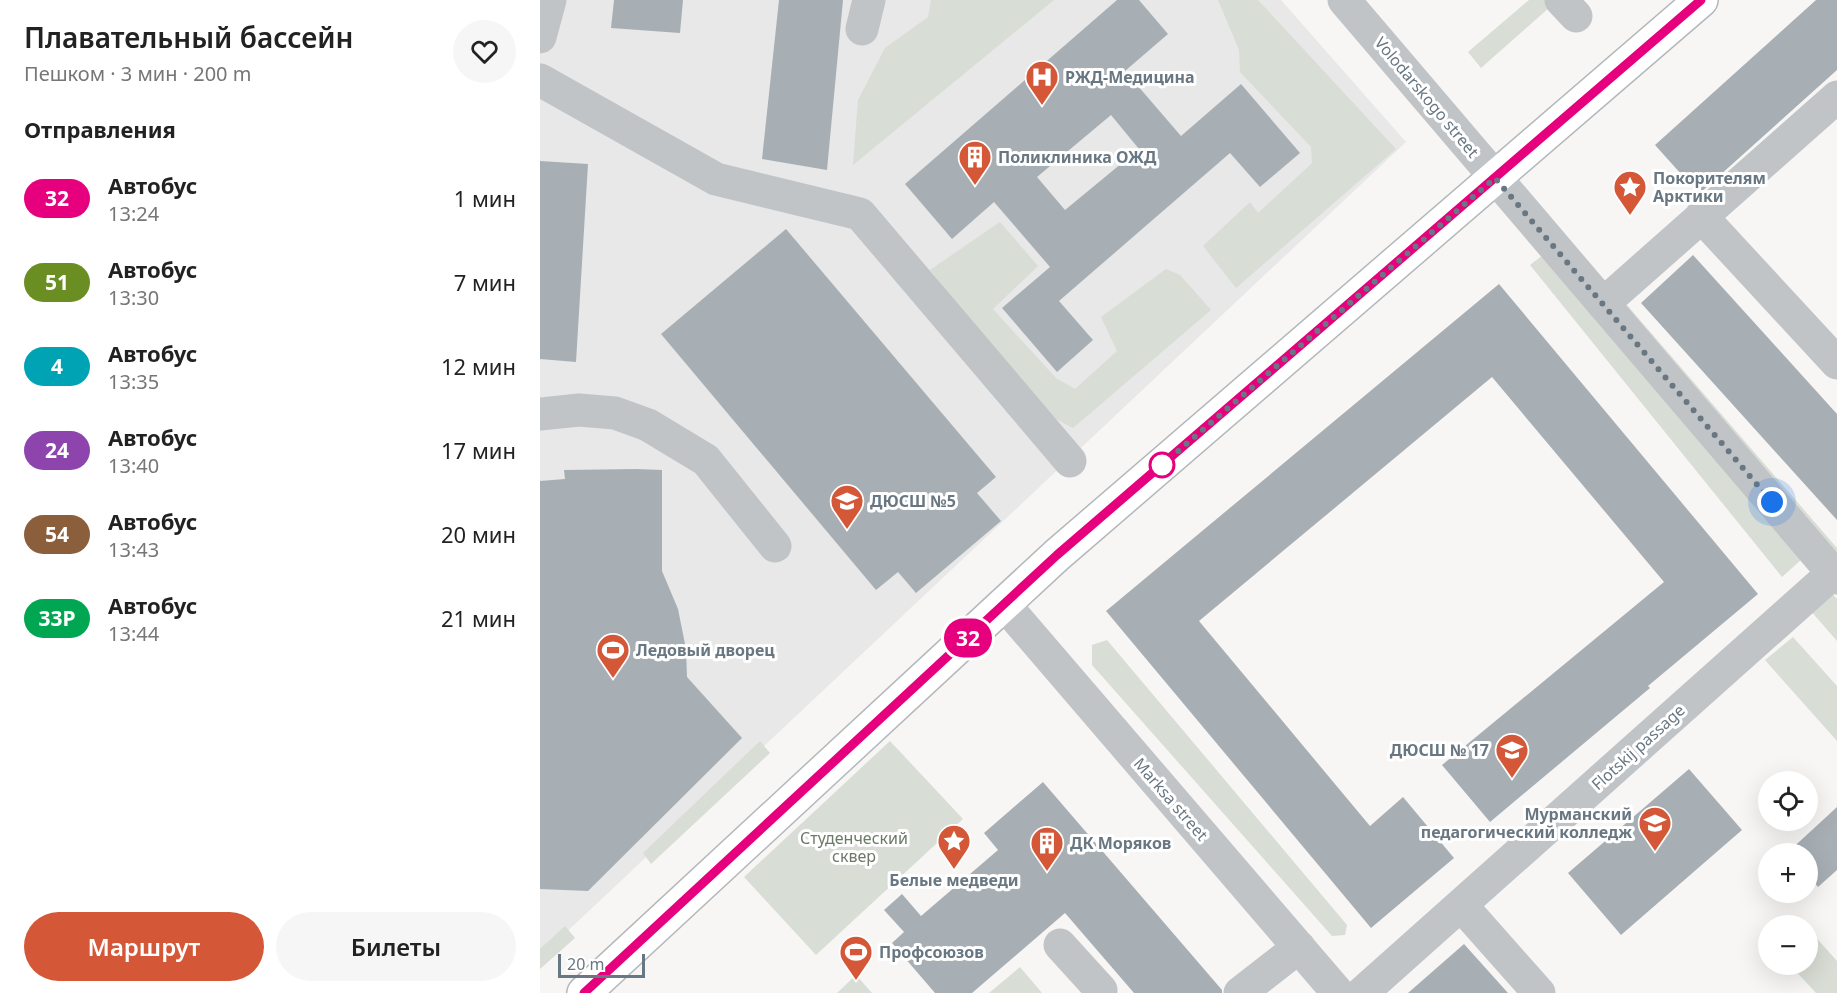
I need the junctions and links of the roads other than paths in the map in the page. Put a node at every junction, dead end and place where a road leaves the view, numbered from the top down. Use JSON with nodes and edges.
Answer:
{"nodes":[{"id":1,"x":550,"y":0,"type":"edge"},
{"id":2,"x":1344,"y":0,"type":"edge"},
{"id":3,"x":1701,"y":0,"type":"edge"},
{"id":4,"x":540,"y":37,"type":"edge"},
{"id":5,"x":540,"y":80,"type":"edge"},
{"id":6,"x":1837,"y":97,"type":"edge"},
{"id":7,"x":1495,"y":178,"type":"junction"},
{"id":8,"x":1701,"y":216,"type":"junction"},
{"id":9,"x":1603,"y":304,"type":"junction"},
{"id":10,"x":1837,"y":363,"type":"edge"},
{"id":11,"x":540,"y":414,"type":"edge"},
{"id":12,"x":1070,"y":462,"type":"dead end"},
{"id":13,"x":775,"y":546,"type":"dead end"},
{"id":14,"x":1835,"y":576,"type":"edge"},
{"id":15,"x":1004,"y":604,"type":"junction"},
{"id":16,"x":1461,"y":905,"type":"junction"},
{"id":17,"x":1060,"y":945,"type":"dead end"},
{"id":18,"x":1299,"y":947,"type":"junction"},
{"id":19,"x":584,"y":993,"type":"edge"},
{"id":20,"x":1101,"y":993,"type":"edge"},
{"id":21,"x":1240,"y":993,"type":"edge"},
{"id":22,"x":1338,"y":993,"type":"edge"},
{"id":23,"x":1362,"y":993,"type":"edge"},
{"id":24,"x":1539,"y":993,"type":"edge"}],
"edges":[{"from":1,"to":4,"type":"street"},
{"from":2,"to":7,"type":"street","name":"Volodarskogo street"},
{"from":3,"to":7,"type":"main road"},
{"from":5,"to":12,"type":"street"},
{"from":6,"to":8,"type":"street"},
{"from":7,"to":9,"type":"street","name":"Volodarskogo street"},
{"from":7,"to":15,"type":"main road"},
{"from":8,"to":9,"type":"street"},
{"from":8,"to":10,"type":"street"},
{"from":9,"to":14,"type":"street","name":"Volodarskogo street"},
{"from":11,"to":13,"type":"street"},
{"from":14,"to":16,"type":"street","name":"Flotskij passage"},
{"from":15,"to":18,"type":"street","name":"Marksa street"},
{"from":15,"to":19,"type":"main road"},
{"from":16,"to":23,"type":"street","name":"Flotskij passage"},
{"from":16,"to":24,"type":"street"},
{"from":17,"to":20,"type":"street"},
{"from":18,"to":21,"type":"street"},
{"from":18,"to":22,"type":"street","name":"Marksa street"}]}
